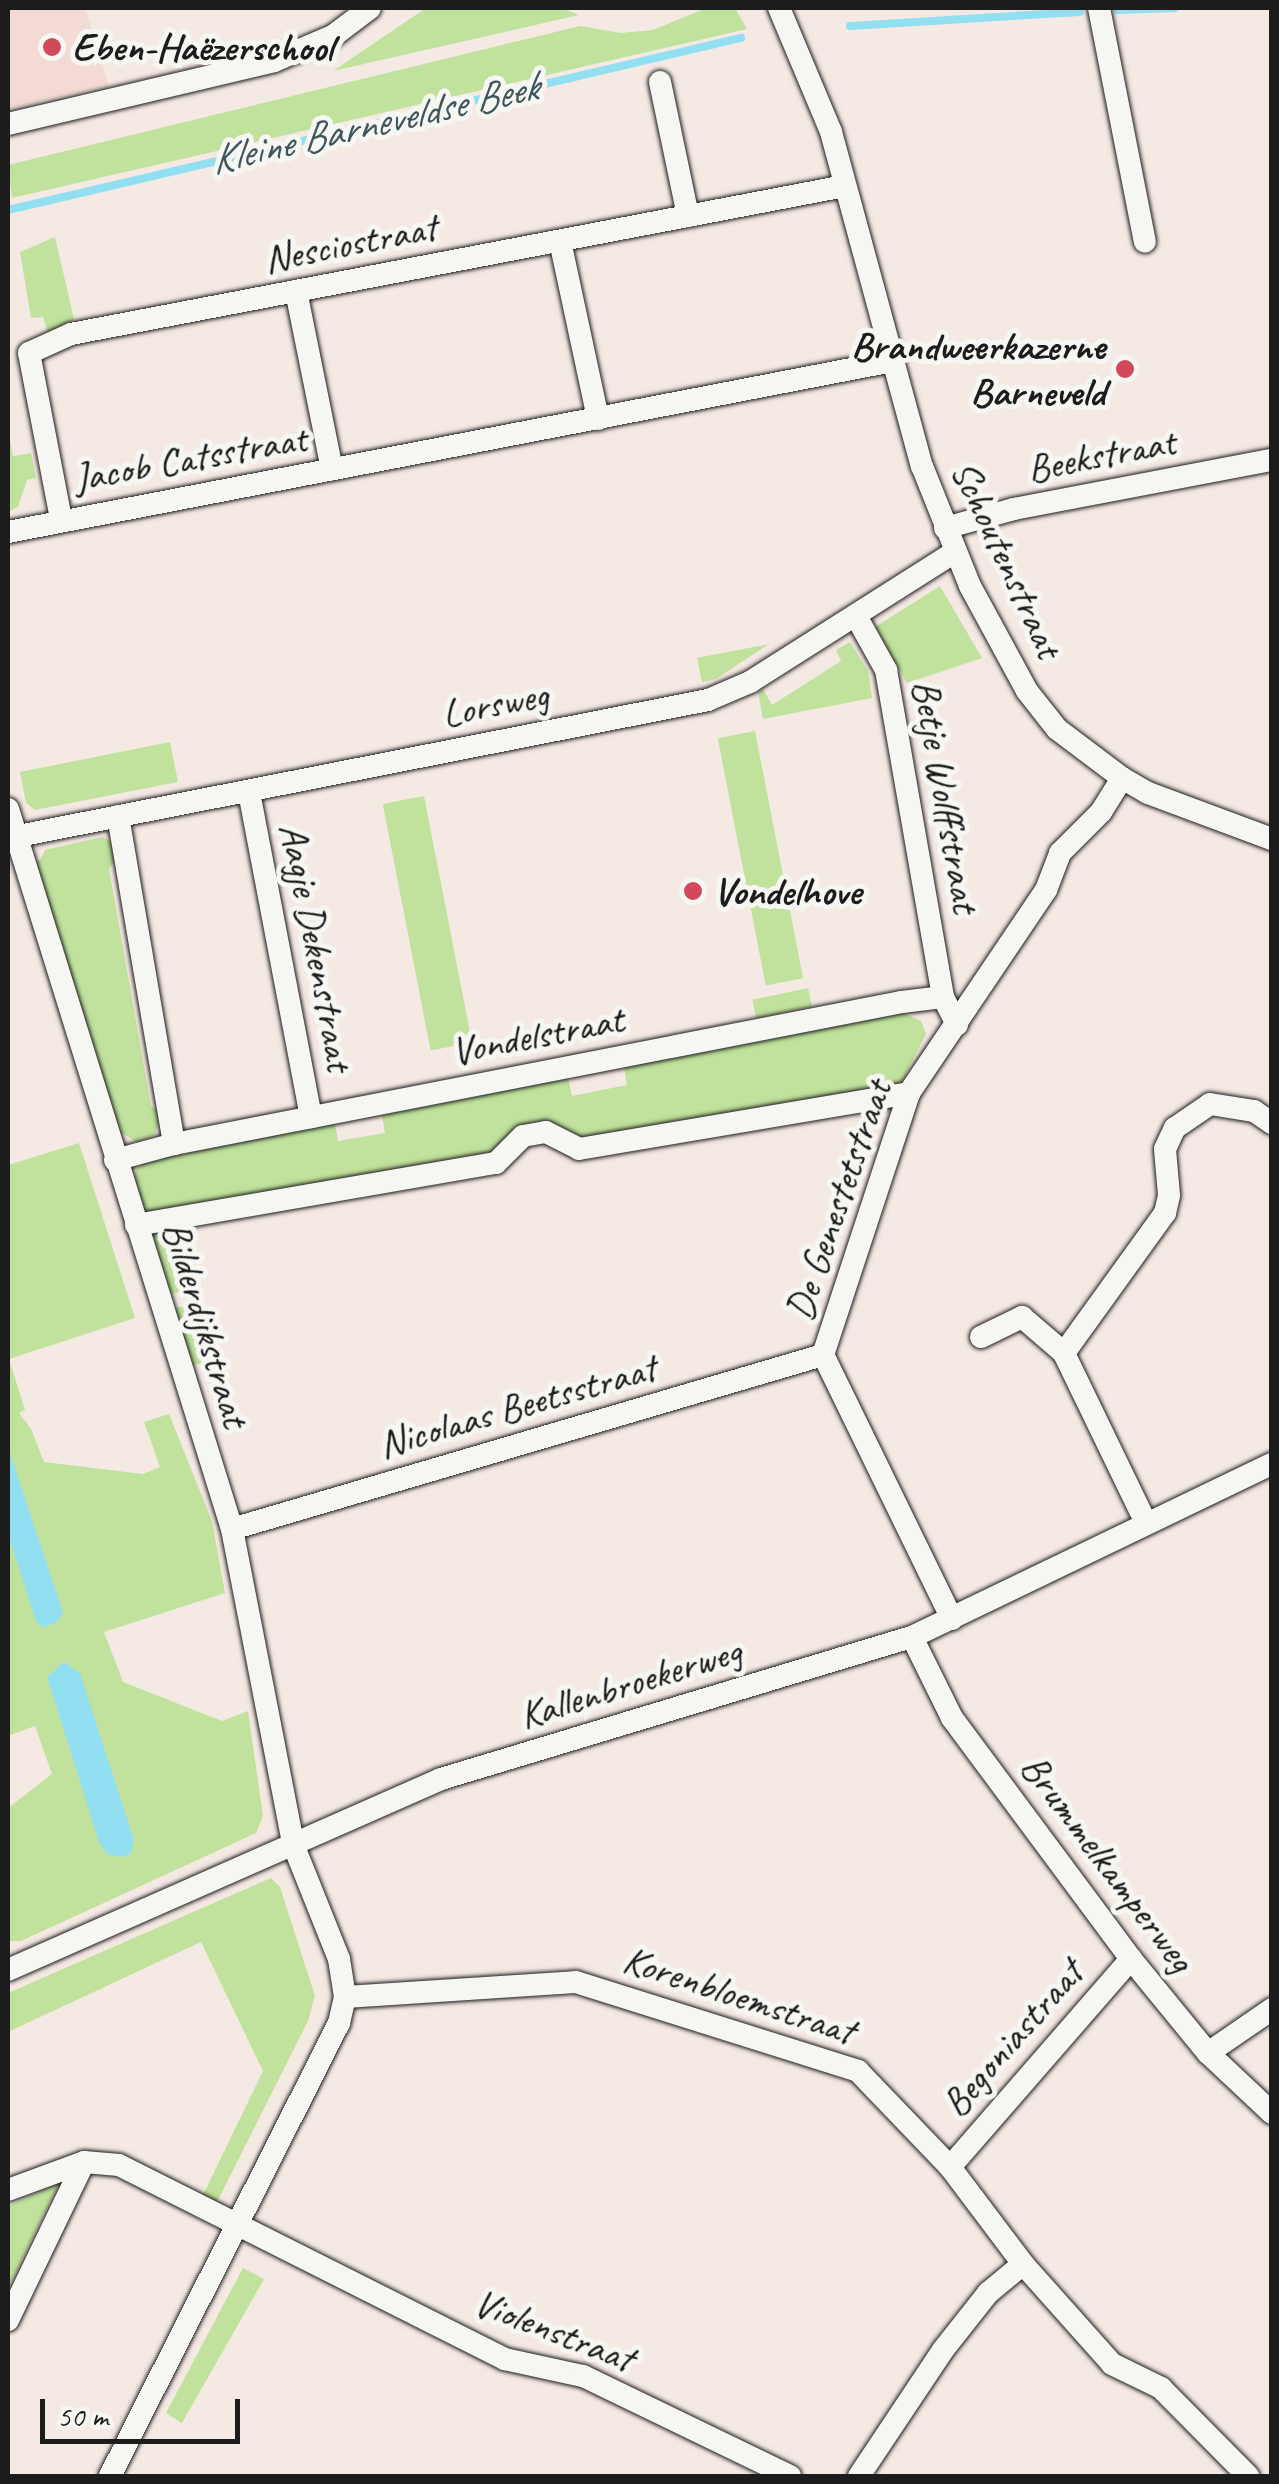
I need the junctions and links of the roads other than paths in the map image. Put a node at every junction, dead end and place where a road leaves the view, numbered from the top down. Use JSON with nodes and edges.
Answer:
{"nodes":[{"id":1,"x":370,"y":8,"type":"edge"},
{"id":2,"x":779,"y":8,"type":"edge"},
{"id":3,"x":1099,"y":8,"type":"edge"},
{"id":4,"x":660,"y":82,"type":"dead end"},
{"id":5,"x":8,"y":124,"type":"edge"},
{"id":6,"x":845,"y":186,"type":"junction"},
{"id":7,"x":688,"y":216,"type":"junction"},
{"id":8,"x":560,"y":240,"type":"junction"},
{"id":9,"x":1145,"y":242,"type":"dead end"},
{"id":10,"x":296,"y":292,"type":"junction"},
{"id":11,"x":29,"y":353,"type":"joint"},
{"id":12,"x":893,"y":360,"type":"junction"},
{"id":13,"x":598,"y":419,"type":"junction"},
{"id":14,"x":1272,"y":460,"type":"edge"},
{"id":15,"x":332,"y":470,"type":"junction"},
{"id":16,"x":62,"y":520,"type":"junction"},
{"id":17,"x":945,"y":528,"type":"junction"},
{"id":18,"x":8,"y":532,"type":"edge"},
{"id":19,"x":955,"y":552,"type":"junction"},
{"id":20,"x":856,"y":616,"type":"junction"},
{"id":21,"x":1122,"y":778,"type":"junction"},
{"id":22,"x":249,"y":792,"type":"junction"},
{"id":23,"x":8,"y":810,"type":"edge"},
{"id":24,"x":118,"y":816,"type":"junction"},
{"id":25,"x":10,"y":837,"type":"edge"},
{"id":26,"x":1272,"y":840,"type":"edge"},
{"id":27,"x":943,"y":997,"type":"junction"},
{"id":28,"x":957,"y":1024,"type":"junction"},
{"id":29,"x":909,"y":1093,"type":"junction"},
{"id":30,"x":310,"y":1117,"type":"junction"},
{"id":31,"x":1272,"y":1123,"type":"edge"},
{"id":32,"x":174,"y":1144,"type":"junction"},
{"id":33,"x":115,"y":1160,"type":"junction"},
{"id":34,"x":136,"y":1225,"type":"junction"},
{"id":35,"x":981,"y":1337,"type":"dead end"},
{"id":36,"x":1064,"y":1353,"type":"junction"},
{"id":37,"x":823,"y":1355,"type":"junction"},
{"id":38,"x":1272,"y":1464,"type":"edge"},
{"id":39,"x":1146,"y":1523,"type":"junction"},
{"id":40,"x":232,"y":1529,"type":"junction"},
{"id":41,"x":952,"y":1620,"type":"junction"},
{"id":42,"x":912,"y":1637,"type":"junction"},
{"id":43,"x":294,"y":1844,"type":"junction"},
{"id":44,"x":1131,"y":1959,"type":"junction"},
{"id":45,"x":8,"y":1970,"type":"edge"},
{"id":46,"x":345,"y":1997,"type":"junction"},
{"id":47,"x":1272,"y":2009,"type":"edge"},
{"id":48,"x":1208,"y":2053,"type":"junction"},
{"id":49,"x":1272,"y":2113,"type":"edge"},
{"id":50,"x":84,"y":2162,"type":"junction"},
{"id":51,"x":950,"y":2167,"type":"junction"},
{"id":52,"x":8,"y":2190,"type":"edge"},
{"id":53,"x":239,"y":2226,"type":"junction"},
{"id":54,"x":1023,"y":2264,"type":"junction"},
{"id":55,"x":8,"y":2320,"type":"edge"},
{"id":56,"x":110,"y":2476,"type":"edge"},
{"id":57,"x":790,"y":2476,"type":"edge"},
{"id":58,"x":860,"y":2476,"type":"edge"},
{"id":59,"x":1248,"y":2476,"type":"edge"}],
"edges":[{"from":1,"to":5,"type":"street"},
{"from":2,"to":6,"type":"street","name":"Schoutenstraat"},
{"from":3,"to":9,"type":"street"},
{"from":4,"to":7,"type":"street"},
{"from":6,"to":7,"type":"street","name":"Nesciostraat"},
{"from":6,"to":12,"type":"street","name":"Schoutenstraat"},
{"from":7,"to":8,"type":"street","name":"Nesciostraat"},
{"from":8,"to":10,"type":"street","name":"Nesciostraat"},
{"from":8,"to":13,"type":"street"},
{"from":10,"to":11,"type":"street","name":"Nesciostraat"},
{"from":10,"to":15,"type":"street","name":"Jacob Catsstraat"},
{"from":11,"to":16,"type":"street","name":"Jacob Catsstraat"},
{"from":12,"to":13,"type":"street","name":"Jacob Catsstraat"},
{"from":12,"to":17,"type":"street","name":"Schoutenstraat"},
{"from":13,"to":15,"type":"street","name":"Jacob Catsstraat"},
{"from":14,"to":17,"type":"street","name":"Beekstraat"},
{"from":15,"to":16,"type":"street","name":"Jacob Catsstraat"},
{"from":16,"to":18,"type":"street","name":"Jacob Catsstraat"},
{"from":17,"to":19,"type":"street","name":"Schoutenstraat"},
{"from":19,"to":20,"type":"street","name":"Lorsweg"},
{"from":19,"to":21,"type":"street","name":"Schoutenstraat"},
{"from":20,"to":22,"type":"street","name":"Lorsweg"},
{"from":20,"to":27,"type":"street","name":"Betje Wolffstraat"},
{"from":21,"to":26,"type":"street","name":"Schoutenstraat"},
{"from":21,"to":28,"type":"street","name":"De Genestetstraat"},
{"from":22,"to":24,"type":"street","name":"Lorsweg"},
{"from":22,"to":30,"type":"street","name":"Aagje Dekenstraat"},
{"from":23,"to":25,"type":"street","name":"Bilderdijkstraat"},
{"from":24,"to":25,"type":"street","name":"Lorsweg"},
{"from":24,"to":32,"type":"street"},
{"from":25,"to":33,"type":"street","name":"Bilderdijkstraat"},
{"from":27,"to":28,"type":"street"},
{"from":27,"to":30,"type":"street","name":"Vondelstraat"},
{"from":28,"to":29,"type":"street","name":"De Genestetstraat"},
{"from":29,"to":34,"type":"street"},
{"from":29,"to":37,"type":"street","name":"De Genestetstraat"},
{"from":30,"to":32,"type":"street","name":"Vondelstraat"},
{"from":31,"to":36,"type":"street"},
{"from":32,"to":33,"type":"street","name":"Vondelstraat"},
{"from":33,"to":34,"type":"street","name":"Bilderdijkstraat"},
{"from":34,"to":40,"type":"street","name":"Bilderdijkstraat"},
{"from":35,"to":36,"type":"street"},
{"from":36,"to":39,"type":"street"},
{"from":37,"to":40,"type":"street","name":"Nicolaas Beetsstraat"},
{"from":37,"to":41,"type":"street","name":"De Genestetstraat"},
{"from":38,"to":39,"type":"street","name":"Kallenbroekerweg"},
{"from":39,"to":41,"type":"street","name":"Kallenbroekerweg"},
{"from":40,"to":43,"type":"street","name":"Bilderdijkstraat"},
{"from":41,"to":42,"type":"street","name":"Kallenbroekerweg"},
{"from":42,"to":43,"type":"street","name":"Kallenbroekerweg"},
{"from":42,"to":44,"type":"street","name":"Brummelkamperweg"},
{"from":43,"to":45,"type":"street","name":"Kallenbroekerweg"},
{"from":43,"to":46,"type":"street","name":"Bilderdijkstraat"},
{"from":44,"to":48,"type":"street","name":"Brummelkamperweg"},
{"from":44,"to":51,"type":"street","name":"Begoniastraat"},
{"from":46,"to":51,"type":"street","name":"Korenbloemstraat"},
{"from":46,"to":53,"type":"street"},
{"from":47,"to":48,"type":"street"},
{"from":48,"to":49,"type":"street","name":"Brummelkamperweg"},
{"from":50,"to":52,"type":"street"},
{"from":50,"to":53,"type":"street","name":"Violenstraat"},
{"from":50,"to":55,"type":"street"},
{"from":51,"to":54,"type":"street","name":"Korenbloemstraat"},
{"from":53,"to":56,"type":"street"},
{"from":53,"to":57,"type":"street","name":"Violenstraat"},
{"from":54,"to":58,"type":"street"},
{"from":54,"to":59,"type":"street","name":"Korenbloemstraat"}]}
